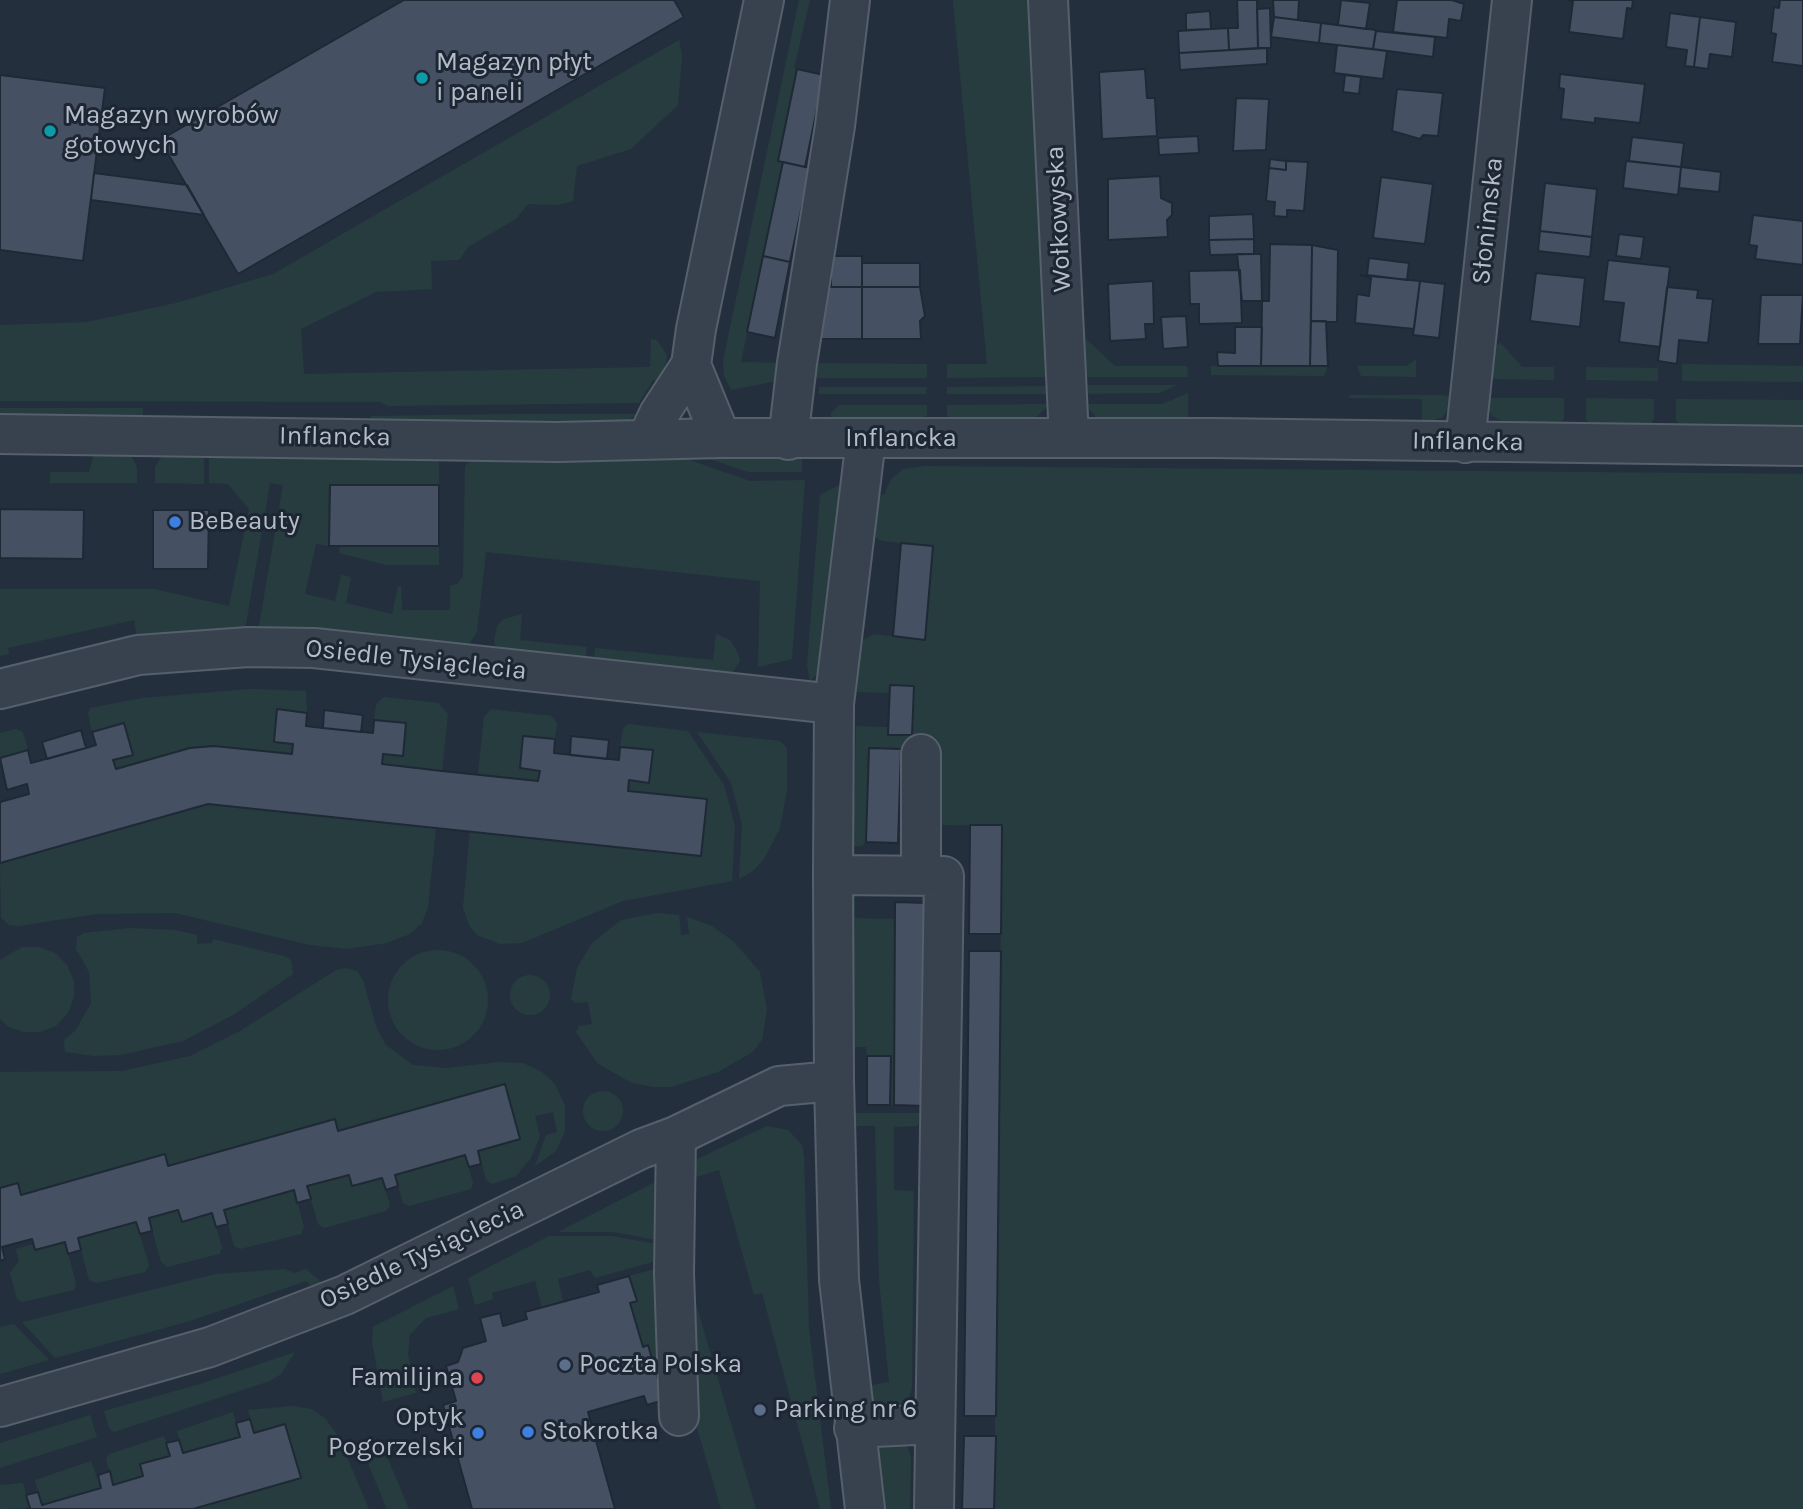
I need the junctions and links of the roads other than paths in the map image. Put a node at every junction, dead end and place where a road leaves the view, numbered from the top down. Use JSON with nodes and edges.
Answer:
{"nodes":[{"id":1,"x":764,"y":0,"type":"edge"},
{"id":2,"x":850,"y":0,"type":"edge"},
{"id":3,"x":1048,"y":0,"type":"edge"},
{"id":4,"x":1512,"y":0,"type":"edge"},
{"id":5,"x":691,"y":365,"type":"junction"},
{"id":6,"x":0,"y":434,"type":"edge"},
{"id":7,"x":720,"y":438,"type":"junction"},
{"id":8,"x":1069,"y":438,"type":"junction"},
{"id":9,"x":647,"y":439,"type":"junction"},
{"id":10,"x":866,"y":439,"type":"junction"},
{"id":11,"x":788,"y":440,"type":"junction"},
{"id":12,"x":1465,"y":443,"type":"junction"},
{"id":13,"x":1803,"y":446,"type":"edge"},
{"id":14,"x":0,"y":689,"type":"edge"},
{"id":15,"x":834,"y":704,"type":"junction"},
{"id":16,"x":921,"y":754,"type":"dead end"},
{"id":17,"x":833,"y":875,"type":"junction"},
{"id":18,"x":921,"y":876,"type":"junction"},
{"id":19,"x":834,"y":1081,"type":"junction"},
{"id":20,"x":676,"y":1136,"type":"junction"},
{"id":21,"x":0,"y":1407,"type":"edge"},
{"id":22,"x":679,"y":1416,"type":"dead end"},
{"id":23,"x":935,"y":1424,"type":"junction"},
{"id":24,"x":855,"y":1428,"type":"junction"},
{"id":25,"x":864,"y":1509,"type":"edge"},
{"id":26,"x":934,"y":1509,"type":"edge"}],
"edges":[{"from":1,"to":5,"type":"street"},
{"from":2,"to":11,"type":"street"},
{"from":3,"to":8,"type":"street","name":"Wołkowyska"},
{"from":4,"to":12,"type":"street","name":"Słonimska"},
{"from":5,"to":7,"type":"street"},
{"from":5,"to":9,"type":"street"},
{"from":6,"to":9,"type":"street","name":"Inflancka"},
{"from":7,"to":9,"type":"street","name":"Inflancka"},
{"from":7,"to":11,"type":"street","name":"Inflancka"},
{"from":8,"to":10,"type":"street","name":"Inflancka"},
{"from":8,"to":12,"type":"street","name":"Inflancka"},
{"from":10,"to":11,"type":"street","name":"Inflancka"},
{"from":10,"to":15,"type":"street"},
{"from":12,"to":13,"type":"street","name":"Inflancka"},
{"from":14,"to":15,"type":"street","name":"Osiedle Tysiąclecia"},
{"from":15,"to":17,"type":"street"},
{"from":16,"to":18,"type":"street"},
{"from":17,"to":18,"type":"street"},
{"from":17,"to":19,"type":"street"},
{"from":18,"to":23,"type":"street"},
{"from":19,"to":20,"type":"street","name":"Osiedle Tysiąclecia"},
{"from":19,"to":24,"type":"street"},
{"from":20,"to":21,"type":"street","name":"Osiedle Tysiąclecia"},
{"from":20,"to":22,"type":"street"},
{"from":23,"to":24,"type":"street"},
{"from":23,"to":26,"type":"street"},
{"from":24,"to":25,"type":"street"}]}
